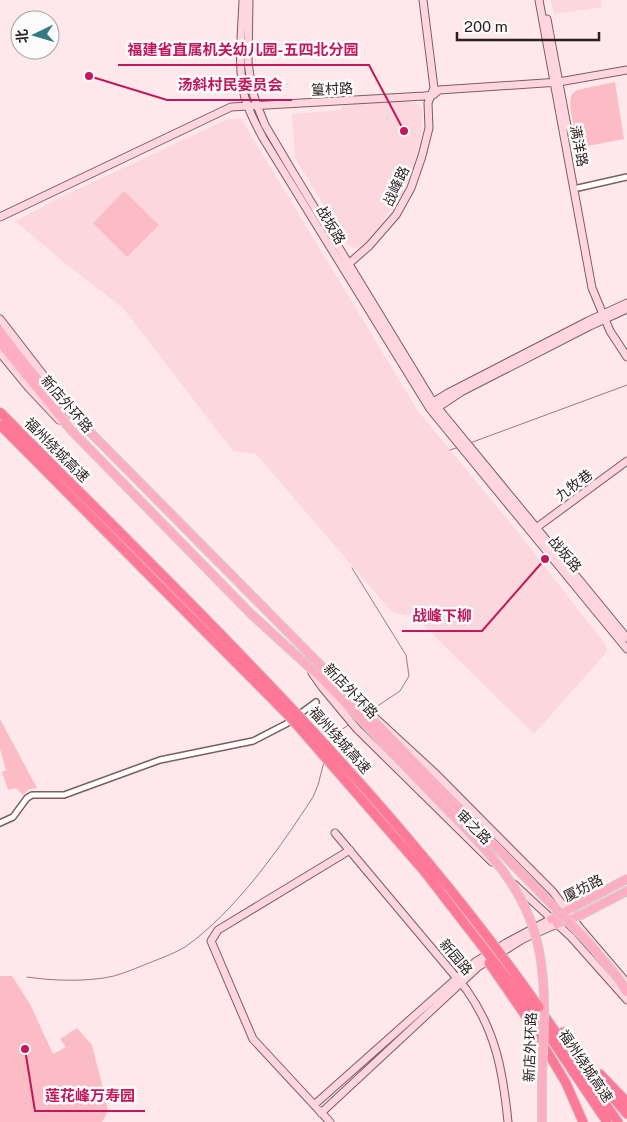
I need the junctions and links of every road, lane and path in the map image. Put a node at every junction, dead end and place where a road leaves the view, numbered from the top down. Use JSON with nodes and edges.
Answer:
{"nodes":[{"id":1,"x":243,"y":0,"type":"edge"},
{"id":2,"x":248,"y":0,"type":"edge"},
{"id":3,"x":423,"y":0,"type":"edge"},
{"id":4,"x":539,"y":0,"type":"edge"},
{"id":5,"x":544,"y":0,"type":"edge"},
{"id":6,"x":627,"y":70,"type":"edge"},
{"id":7,"x":557,"y":82,"type":"junction"},
{"id":8,"x":432,"y":95,"type":"junction"},
{"id":9,"x":257,"y":105,"type":"junction"},
{"id":10,"x":247,"y":106,"type":"junction"},
{"id":11,"x":627,"y":177,"type":"edge"},
{"id":12,"x":578,"y":188,"type":"junction"},
{"id":13,"x":0,"y":217,"type":"edge"},
{"id":14,"x":345,"y":266,"type":"junction"},
{"id":15,"x":596,"y":296,"type":"junction"},
{"id":16,"x":627,"y":303,"type":"edge"},
{"id":17,"x":627,"y":309,"type":"edge"},
{"id":18,"x":604,"y":316,"type":"junction"},
{"id":19,"x":0,"y":319,"type":"edge"},
{"id":20,"x":0,"y":331,"type":"edge"},
{"id":21,"x":0,"y":343,"type":"edge"},
{"id":22,"x":0,"y":353,"type":"edge"},
{"id":23,"x":627,"y":357,"type":"edge"},
{"id":24,"x":432,"y":407,"type":"junction"},
{"id":25,"x":0,"y":412,"type":"edge"},
{"id":26,"x":0,"y":424,"type":"edge"},
{"id":27,"x":71,"y":430,"type":"junction"},
{"id":28,"x":92,"y":434,"type":"junction"},
{"id":29,"x":468,"y":451,"type":"junction"},
{"id":30,"x":627,"y":461,"type":"edge"},
{"id":31,"x":536,"y":528,"type":"junction"},
{"id":32,"x":627,"y":638,"type":"edge"},
{"id":33,"x":627,"y":649,"type":"edge"},
{"id":34,"x":309,"y":667,"type":"junction"},
{"id":35,"x":316,"y":702,"type":"dead end"},
{"id":36,"x":360,"y":709,"type":"junction"},
{"id":37,"x":0,"y":823,"type":"edge"},
{"id":38,"x":335,"y":833,"type":"dead end"},
{"id":39,"x":350,"y":850,"type":"junction"},
{"id":40,"x":627,"y":880,"type":"edge"},
{"id":41,"x":627,"y":891,"type":"edge"},
{"id":42,"x":567,"y":911,"type":"junction"},
{"id":43,"x":572,"y":918,"type":"junction"},
{"id":44,"x":554,"y":921,"type":"junction"},
{"id":45,"x":458,"y":980,"type":"junction"},
{"id":46,"x":627,"y":983,"type":"edge"},
{"id":47,"x":627,"y":992,"type":"edge"},
{"id":48,"x":627,"y":1000,"type":"edge"},
{"id":49,"x":535,"y":1011,"type":"junction"},
{"id":50,"x":568,"y":1038,"type":"junction"},
{"id":51,"x":627,"y":1102,"type":"edge"},
{"id":52,"x":314,"y":1105,"type":"junction"},
{"id":53,"x":321,"y":1112,"type":"junction"},
{"id":54,"x":627,"y":1114,"type":"edge"},
{"id":55,"x":330,"y":1122,"type":"edge"},
{"id":56,"x":508,"y":1122,"type":"edge"},
{"id":57,"x":542,"y":1122,"type":"edge"},
{"id":58,"x":583,"y":1122,"type":"edge"},
{"id":59,"x":607,"y":1122,"type":"edge"},
{"id":60,"x":618,"y":1122,"type":"edge"}],
"edges":[{"from":1,"to":10,"type":"main road","name":"战坂路"},
{"from":2,"to":9,"type":"main road","name":"战坂路"},
{"from":3,"to":8,"type":"main road","name":"战峰路"},
{"from":4,"to":7,"type":"main road","name":"满洋路"},
{"from":5,"to":7,"type":"main road","name":"满洋路"},
{"from":6,"to":7,"type":"main road","name":"篁村路"},
{"from":7,"to":8,"type":"main road","name":"篁村路"},
{"from":7,"to":12,"type":"main road","name":"满洋路"},
{"from":7,"to":15,"type":"main road","name":"满洋路"},
{"from":8,"to":9,"type":"main road","name":"篁村路"},
{"from":8,"to":14,"type":"main road","name":"战峰路"},
{"from":9,"to":10,"type":"main road","name":"篁村路"},
{"from":9,"to":14,"type":"main road","name":"战坂路"},
{"from":10,"to":13,"type":"main road","name":"篁村路"},
{"from":10,"to":14,"type":"main road","name":"战坂路"},
{"from":11,"to":12,"type":"street"},
{"from":12,"to":15,"type":"main road","name":"满洋路"},
{"from":14,"to":24,"type":"main road","name":"战坂路"},
{"from":15,"to":18,"type":"main road","name":"满洋路"},
{"from":16,"to":18,"type":"main road"},
{"from":17,"to":18,"type":"main road"},
{"from":18,"to":23,"type":"main road","name":"满洋路"},
{"from":18,"to":24,"type":"main road"},
{"from":19,"to":28,"type":"main road"},
{"from":20,"to":28,"type":"main road","name":"新店外环路"},
{"from":21,"to":27,"type":"main road","name":"新店外环路"},
{"from":22,"to":27,"type":"main road"},
{"from":24,"to":29,"type":"main road","name":"战坂路"},
{"from":25,"to":49,"type":"highway","name":"福州绕城高速","bridge":true},
{"from":26,"to":49,"type":"highway","name":"福州绕城高速","bridge":true},
{"from":27,"to":34,"type":"main road","name":"新店外环路"},
{"from":28,"to":36,"type":"main road","name":"新店外环路"},
{"from":29,"to":31,"type":"main road","name":"战坂路"},
{"from":29,"to":33,"type":"main road","name":"战坂路"},
{"from":30,"to":31,"type":"main road","name":"九牧巷"},
{"from":31,"to":32,"type":"main road","name":"战坂路"},
{"from":34,"to":36,"type":"main road","name":"新店外环路"},
{"from":34,"to":44,"type":"main road","name":"审之路"},
{"from":35,"to":37,"type":"street"},
{"from":36,"to":42,"type":"main road","name":"审之路","bridge":true},
{"from":36,"to":47,"type":"main road","name":"新店外环路","bridge":true},
{"from":36,"to":57,"type":"main road","name":"新店外环路","bridge":true},
{"from":38,"to":39,"type":"main road","name":"新园路"},
{"from":39,"to":45,"type":"main road","name":"新园路"},
{"from":39,"to":52,"type":"main road"},
{"from":40,"to":42,"type":"main road","name":"厦坊路"},
{"from":41,"to":43,"type":"main road","name":"厦坊路"},
{"from":42,"to":43,"type":"main road","name":"审之路"},
{"from":42,"to":44,"type":"main road","name":"厦坊路"},
{"from":43,"to":44,"type":"main road","name":"厦坊路"},
{"from":43,"to":46,"type":"main road","name":"审之路"},
{"from":44,"to":45,"type":"main road"},
{"from":44,"to":48,"type":"main road","name":"审之路"},
{"from":45,"to":52,"type":"main road"},
{"from":45,"to":53,"type":"main road"},
{"from":45,"to":56,"type":"main road","name":"新园路"},
{"from":49,"to":50,"type":"highway"},
{"from":49,"to":58,"type":"highway"},
{"from":49,"to":59,"type":"highway","name":"福州绕城高速"},
{"from":49,"to":60,"type":"highway","name":"福州绕城高速"},
{"from":50,"to":51,"type":"highway"},
{"from":50,"to":54,"type":"highway"},
{"from":52,"to":53,"type":"main road"},
{"from":53,"to":55,"type":"main road"}]}
